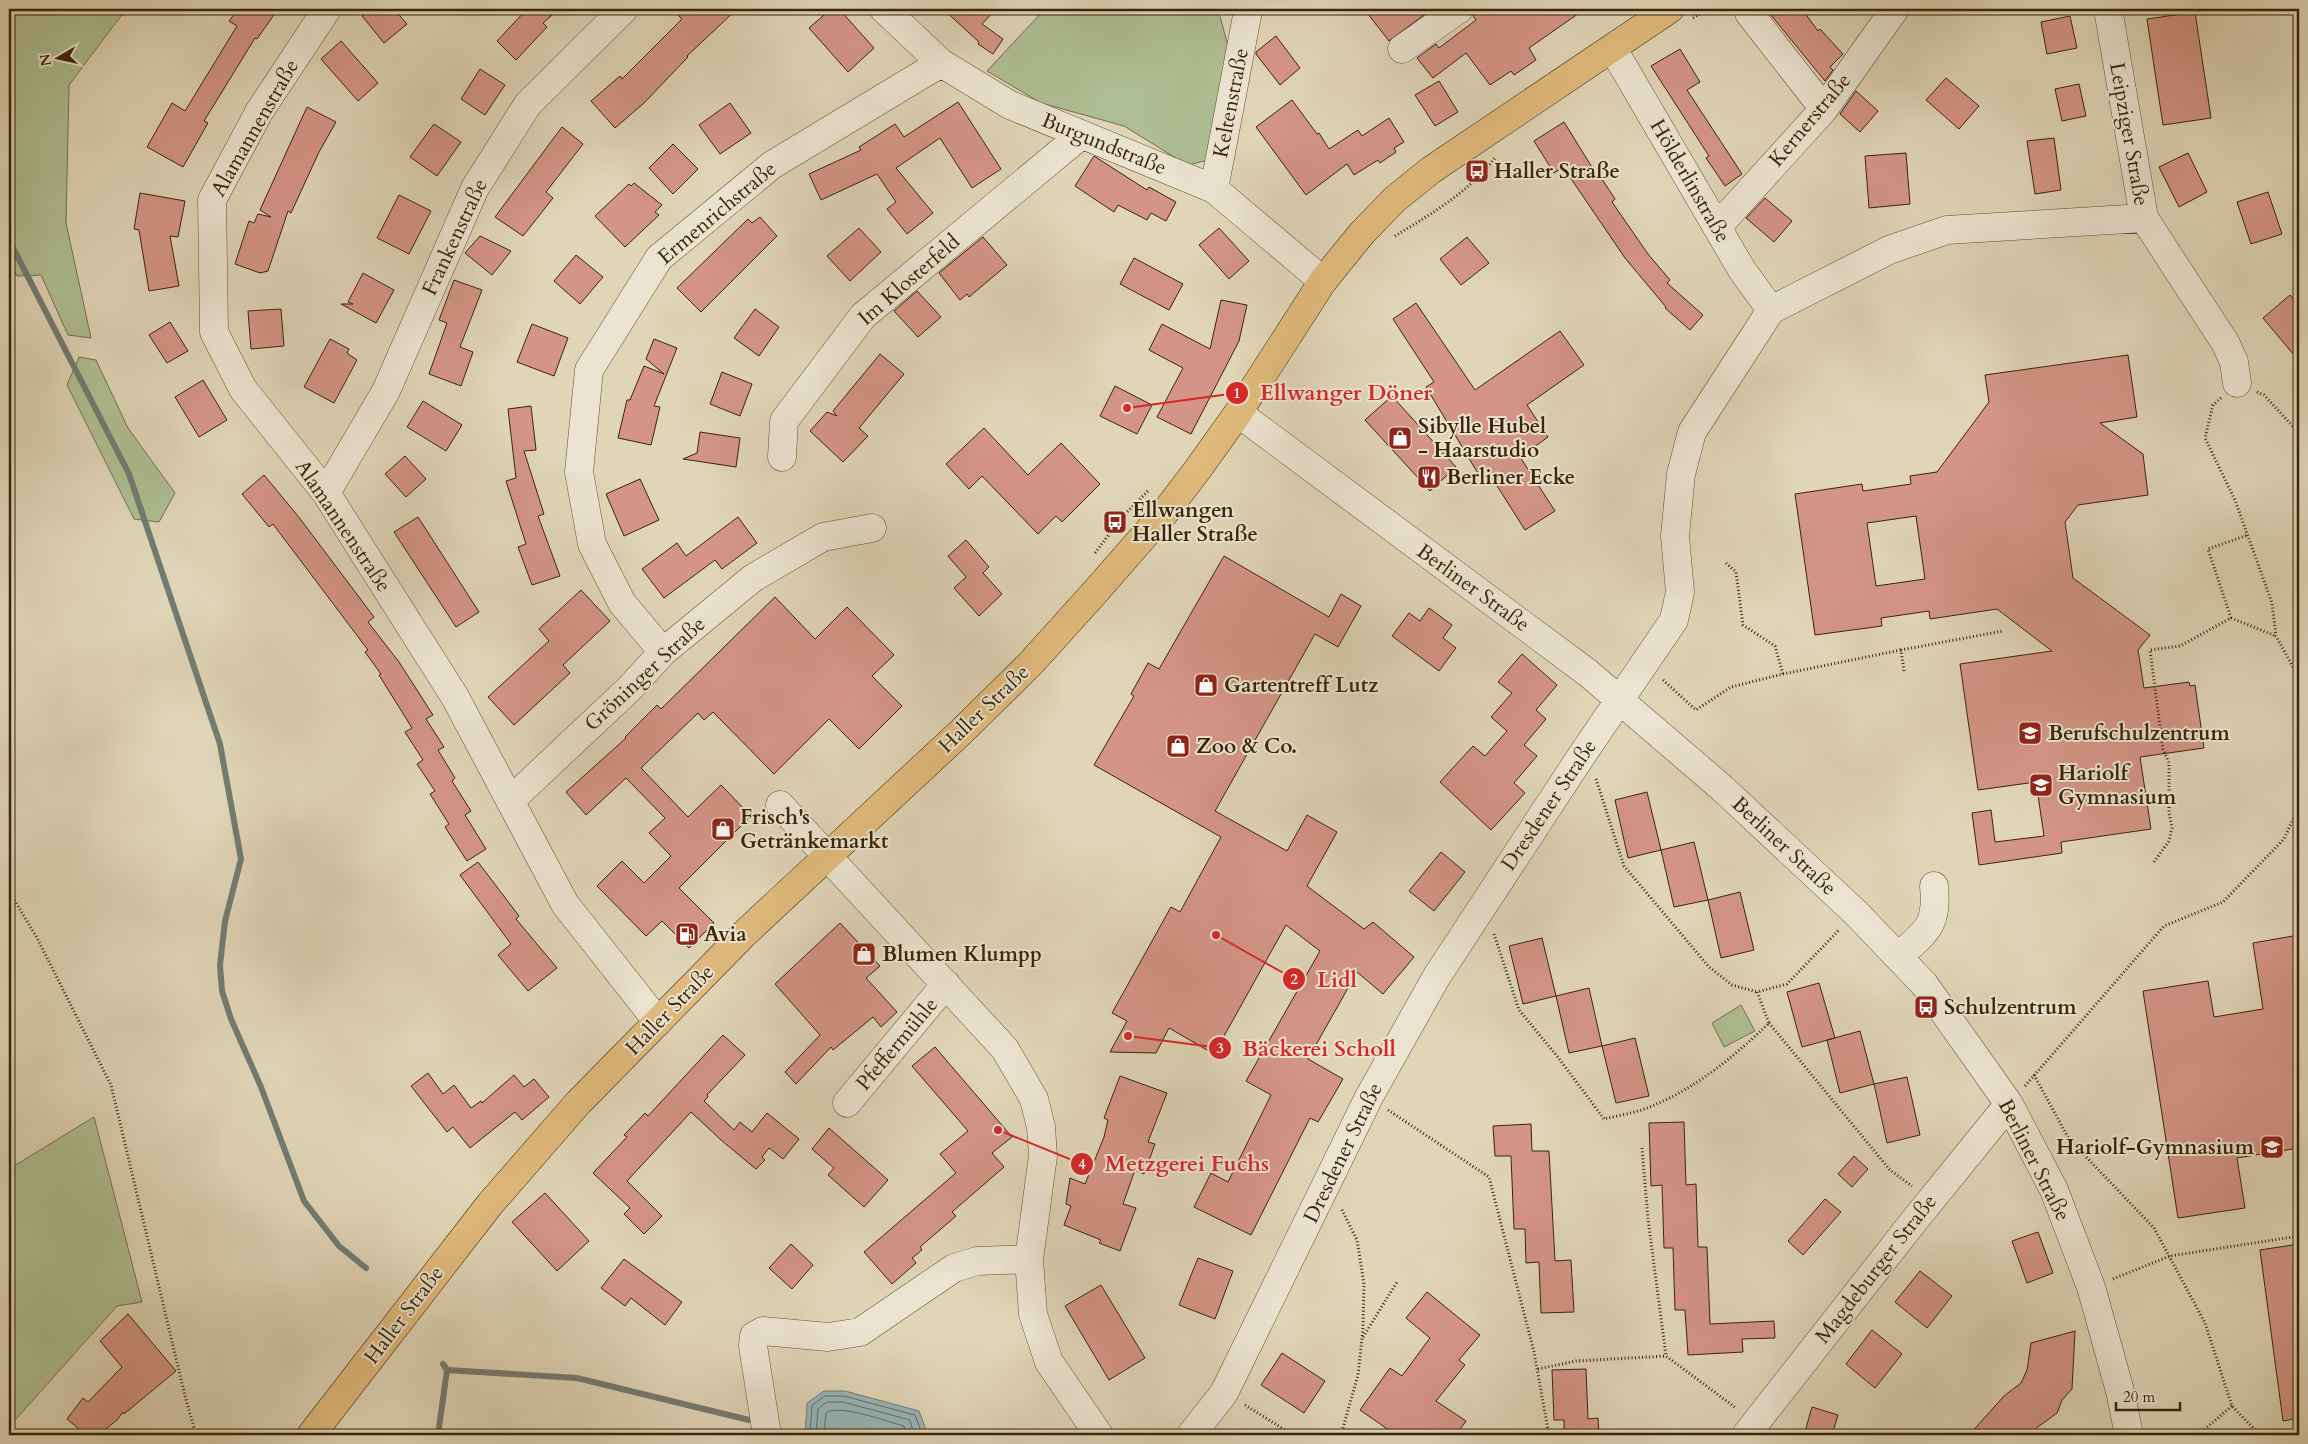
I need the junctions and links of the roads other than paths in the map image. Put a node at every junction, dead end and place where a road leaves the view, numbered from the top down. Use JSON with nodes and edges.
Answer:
{"nodes":[{"id":1,"x":327,"y":9,"type":"edge"},
{"id":2,"x":624,"y":9,"type":"edge"},
{"id":3,"x":884,"y":9,"type":"edge"},
{"id":4,"x":1459,"y":9,"type":"edge"},
{"id":5,"x":1670,"y":9,"type":"edge"},
{"id":6,"x":1895,"y":9,"type":"edge"},
{"id":7,"x":2108,"y":9,"type":"edge"},
{"id":8,"x":1749,"y":13,"type":"dead end"},
{"id":9,"x":1247,"y":16,"type":"dead end"},
{"id":10,"x":1613,"y":48,"type":"junction"},
{"id":11,"x":1402,"y":49,"type":"dead end"},
{"id":12,"x":941,"y":63,"type":"junction"},
{"id":13,"x":1824,"y":109,"type":"junction"},
{"id":14,"x":1081,"y":135,"type":"junction"},
{"id":15,"x":1214,"y":189,"type":"junction"},
{"id":16,"x":2144,"y":218,"type":"junction"},
{"id":17,"x":1718,"y":226,"type":"junction"},
{"id":18,"x":1323,"y":281,"type":"junction"},
{"id":19,"x":1771,"y":310,"type":"junction"},
{"id":20,"x":2237,"y":383,"type":"road end"},
{"id":21,"x":1238,"y":413,"type":"junction"},
{"id":22,"x":782,"y":457,"type":"dead end"},
{"id":23,"x":326,"y":493,"type":"junction"},
{"id":24,"x":872,"y":528,"type":"dead end"},
{"id":25,"x":663,"y":652,"type":"junction"},
{"id":26,"x":1620,"y":700,"type":"junction"},
{"id":27,"x":510,"y":801,"type":"junction"},
{"id":28,"x":780,"y":806,"type":"dead end"},
{"id":29,"x":829,"y":856,"type":"junction"},
{"id":30,"x":1934,"y":886,"type":"dead end"},
{"id":31,"x":1898,"y":957,"type":"junction"},
{"id":32,"x":946,"y":984,"type":"junction"},
{"id":33,"x":658,"y":1022,"type":"junction"},
{"id":34,"x":847,"y":1103,"type":"dead end"},
{"id":35,"x":2009,"y":1104,"type":"junction"},
{"id":36,"x":1028,"y":1259,"type":"junction"},
{"id":37,"x":1751,"y":1429,"type":"edge"},
{"id":38,"x":311,"y":1435,"type":"edge"},
{"id":39,"x":767,"y":1435,"type":"edge"},
{"id":40,"x":1099,"y":1435,"type":"edge"},
{"id":41,"x":1191,"y":1435,"type":"edge"},
{"id":42,"x":2129,"y":1435,"type":"edge"}],
"edges":[{"from":1,"to":23,"type":"street","name":"Alamannenstraße"},
{"from":2,"to":23,"type":"street","name":"Frankenstraße"},
{"from":3,"to":12,"type":"street","name":"Burgundstraße"},
{"from":4,"to":11,"type":"street"},
{"from":5,"to":10,"type":"main road","name":"Haller Straße"},
{"from":6,"to":13,"type":"street","name":"Kernerstraße"},
{"from":7,"to":16,"type":"street","name":"Leipziger Straße"},
{"from":8,"to":13,"type":"street"},
{"from":9,"to":15,"type":"street","name":"Keltenstraße"},
{"from":10,"to":17,"type":"street","name":"Hölderlinstraße"},
{"from":10,"to":18,"type":"main road","name":"Haller Straße"},
{"from":12,"to":14,"type":"street","name":"Burgundstraße"},
{"from":12,"to":25,"type":"street","name":"Ermenrichstraße"},
{"from":13,"to":17,"type":"street","name":"Kernerstraße"},
{"from":14,"to":15,"type":"street","name":"Burgundstraße"},
{"from":14,"to":22,"type":"street","name":"Im Klosterfeld"},
{"from":15,"to":18,"type":"street","name":"Burgundstraße"},
{"from":16,"to":19,"type":"street"},
{"from":16,"to":20,"type":"street","name":"Leipziger Straße"},
{"from":17,"to":19,"type":"street","name":"Hölderlinstraße"},
{"from":18,"to":21,"type":"main road","name":"Haller Straße"},
{"from":19,"to":26,"type":"street","name":"Dresdener Straße"},
{"from":21,"to":26,"type":"street","name":"Berliner Straße"},
{"from":21,"to":29,"type":"main road","name":"Haller Straße"},
{"from":23,"to":27,"type":"street","name":"Alamannenstraße"},
{"from":24,"to":25,"type":"street","name":"Gröninger Straße"},
{"from":25,"to":27,"type":"street","name":"Gröninger Straße"},
{"from":26,"to":31,"type":"street","name":"Berliner Straße"},
{"from":26,"to":41,"type":"street","name":"Dresdener Straße"},
{"from":27,"to":33,"type":"street","name":"Alamannenstraße"},
{"from":28,"to":29,"type":"street"},
{"from":29,"to":32,"type":"street"},
{"from":29,"to":33,"type":"main road","name":"Haller Straße"},
{"from":30,"to":31,"type":"street"},
{"from":31,"to":35,"type":"street","name":"Berliner Straße"},
{"from":32,"to":34,"type":"street","name":"Pfeffermühle"},
{"from":32,"to":36,"type":"street"},
{"from":33,"to":38,"type":"main road","name":"Haller Straße"},
{"from":35,"to":37,"type":"street","name":"Magdeburger Straße"},
{"from":35,"to":42,"type":"street","name":"Berliner Straße"},
{"from":36,"to":39,"type":"street"},
{"from":36,"to":40,"type":"street"}]}
